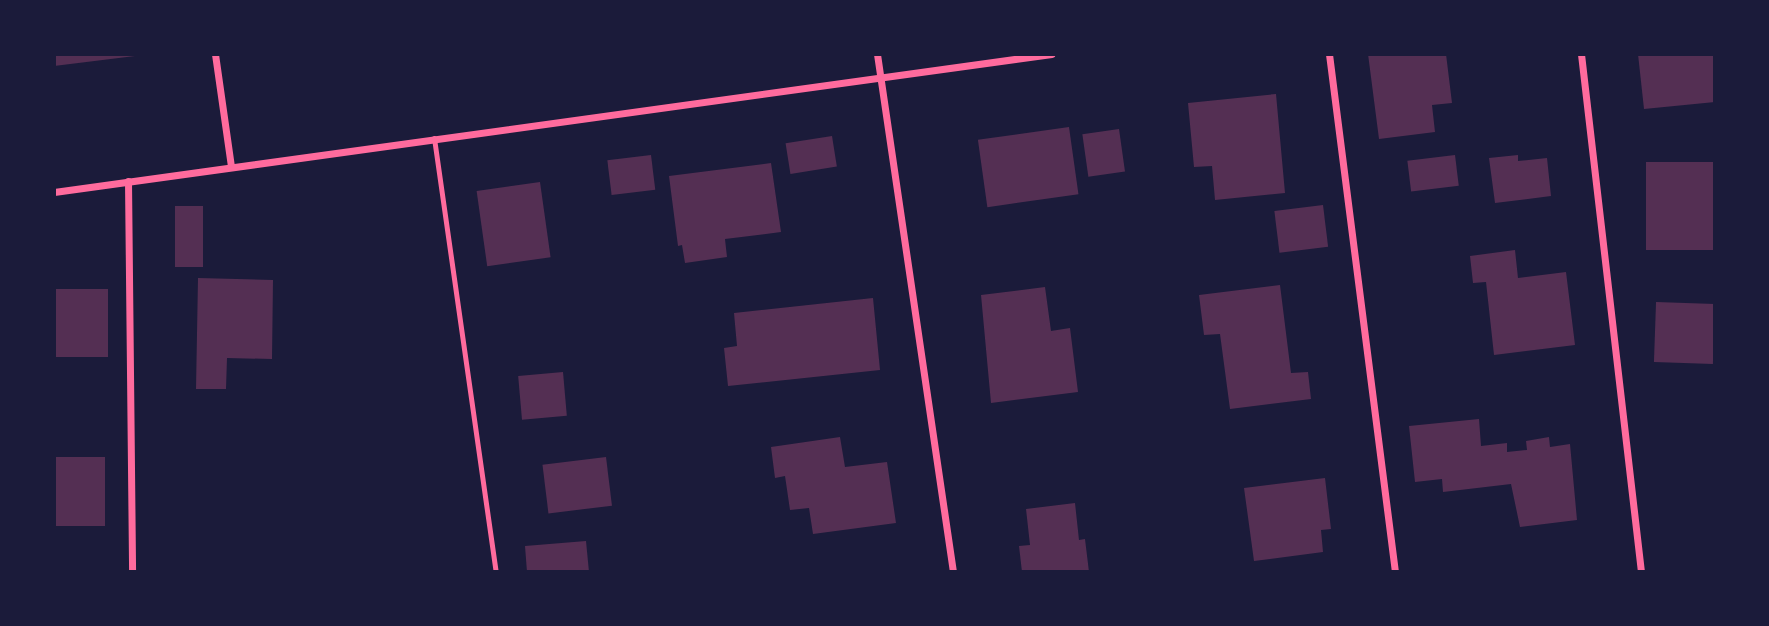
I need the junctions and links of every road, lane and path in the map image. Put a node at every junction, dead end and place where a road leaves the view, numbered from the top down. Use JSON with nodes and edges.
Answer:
{"nodes":[{"id":1,"x":215,"y":54,"type":"edge"},
{"id":2,"x":877,"y":54,"type":"edge"},
{"id":3,"x":1051,"y":54,"type":"edge"},
{"id":4,"x":1329,"y":54,"type":"edge"},
{"id":5,"x":1581,"y":54,"type":"edge"},
{"id":6,"x":881,"y":79,"type":"junction"},
{"id":7,"x":434,"y":138,"type":"junction"},
{"id":8,"x":231,"y":166,"type":"junction"},
{"id":9,"x":128,"y":181,"type":"junction"},
{"id":10,"x":54,"y":192,"type":"edge"},
{"id":11,"x":132,"y":572,"type":"edge"},
{"id":12,"x":496,"y":572,"type":"edge"},
{"id":13,"x":953,"y":572,"type":"edge"},
{"id":14,"x":1395,"y":572,"type":"edge"},
{"id":15,"x":1641,"y":572,"type":"edge"}],
"edges":[{"from":1,"to":8,"type":"street"},
{"from":2,"to":6,"type":"street"},
{"from":3,"to":6,"type":"street"},
{"from":4,"to":14,"type":"street"},
{"from":5,"to":15,"type":"street"},
{"from":6,"to":7,"type":"street"},
{"from":6,"to":13,"type":"street"},
{"from":7,"to":8,"type":"street"},
{"from":7,"to":12,"type":"lane"},
{"from":8,"to":9,"type":"street"},
{"from":9,"to":10,"type":"street"},
{"from":9,"to":11,"type":"street"}]}
